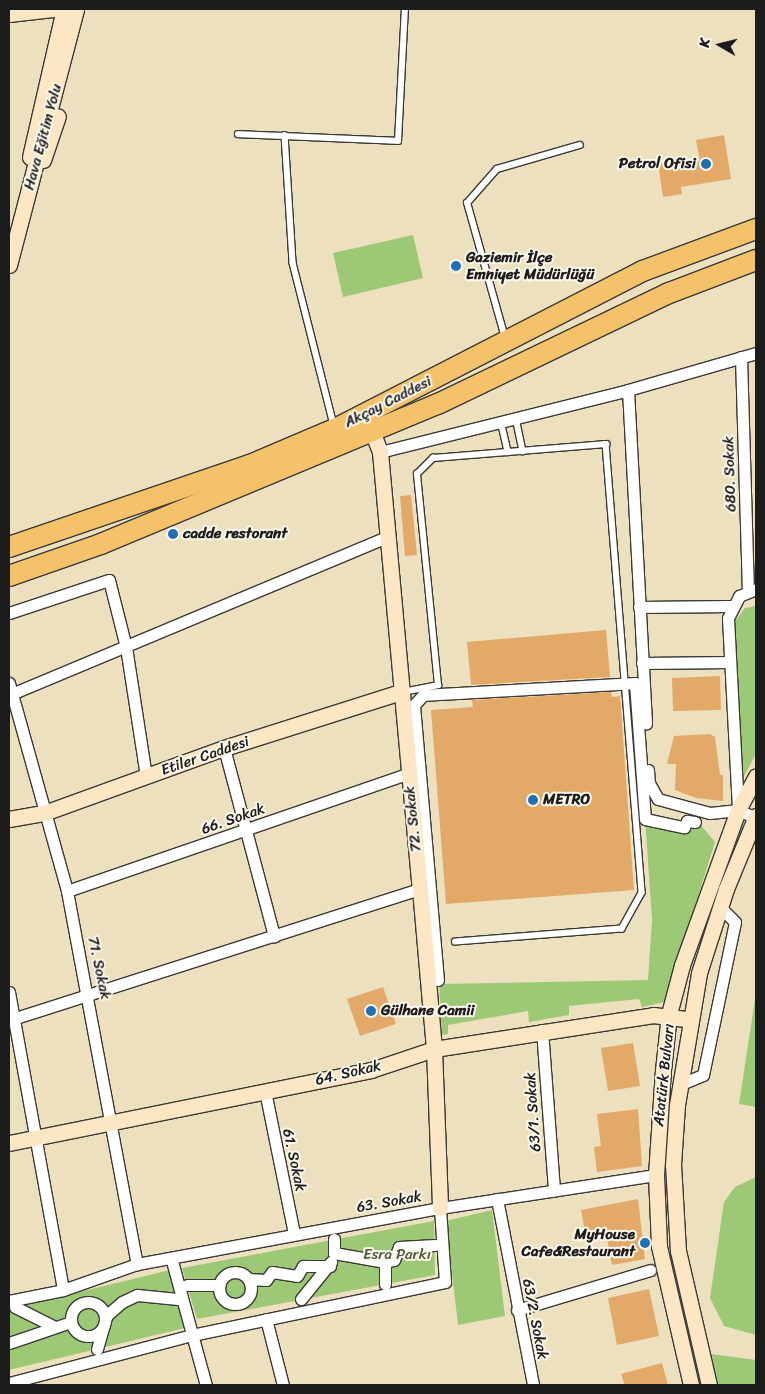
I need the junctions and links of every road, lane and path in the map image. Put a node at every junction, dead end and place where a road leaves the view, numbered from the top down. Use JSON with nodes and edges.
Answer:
{"nodes":[{"id":1,"x":53,"y":9,"type":"edge"},
{"id":2,"x":64,"y":9,"type":"edge"},
{"id":3,"x":76,"y":9,"type":"edge"},
{"id":4,"x":83,"y":9,"type":"edge"},
{"id":5,"x":405,"y":9,"type":"edge"},
{"id":6,"x":9,"y":14,"type":"edge"},
{"id":7,"x":238,"y":134,"type":"dead end"},
{"id":8,"x":285,"y":135,"type":"junction"},
{"id":9,"x":580,"y":145,"type":"dead end"},
{"id":10,"x":28,"y":191,"type":"junction"},
{"id":11,"x":756,"y":228,"type":"edge"},
{"id":12,"x":756,"y":260,"type":"edge"},
{"id":13,"x":9,"y":265,"type":"edge"},
{"id":14,"x":507,"y":343,"type":"junction"},
{"id":15,"x":756,"y":353,"type":"edge"},
{"id":16,"x":741,"y":357,"type":"junction"},
{"id":17,"x":628,"y":390,"type":"junction"},
{"id":18,"x":516,"y":418,"type":"junction"},
{"id":19,"x":501,"y":421,"type":"junction"},
{"id":20,"x":335,"y":429,"type":"junction"},
{"id":21,"x":372,"y":431,"type":"junction"},
{"id":22,"x":523,"y":451,"type":"junction"},
{"id":23,"x":380,"y":452,"type":"junction"},
{"id":24,"x":508,"y":452,"type":"junction"},
{"id":25,"x":750,"y":476,"type":"edge"},
{"id":26,"x":386,"y":537,"type":"junction"},
{"id":27,"x":12,"y":544,"type":"edge"},
{"id":28,"x":9,"y":576,"type":"edge"},
{"id":29,"x":752,"y":589,"type":"edge"},
{"id":30,"x":732,"y":606,"type":"junction"},
{"id":31,"x":639,"y":608,"type":"junction"},
{"id":32,"x":9,"y":613,"type":"edge"},
{"id":33,"x":126,"y":648,"type":"junction"},
{"id":34,"x":730,"y":662,"type":"junction"},
{"id":35,"x":642,"y":663,"type":"junction"},
{"id":36,"x":627,"y":684,"type":"junction"},
{"id":37,"x":10,"y":691,"type":"edge"},
{"id":38,"x":401,"y":692,"type":"junction"},
{"id":39,"x":224,"y":748,"type":"junction"},
{"id":40,"x":408,"y":773,"type":"junction"},
{"id":41,"x":146,"y":776,"type":"junction"},
{"id":42,"x":756,"y":776,"type":"edge"},
{"id":43,"x":738,"y":810,"type":"junction"},
{"id":44,"x":44,"y":813,"type":"junction"},
{"id":45,"x":756,"y":817,"type":"edge"},
{"id":46,"x":9,"y":820,"type":"edge"},
{"id":47,"x":695,"y":822,"type":"dead end"},
{"id":48,"x":246,"y":830,"type":"junction"},
{"id":49,"x":420,"y":889,"type":"junction"},
{"id":50,"x":67,"y":891,"type":"junction"},
{"id":51,"x":720,"y":907,"type":"junction"},
{"id":52,"x":274,"y":936,"type":"junction"},
{"id":53,"x":456,"y":942,"type":"dead end"},
{"id":54,"x":438,"y":980,"type":"dead end"},
{"id":55,"x":9,"y":992,"type":"edge"},
{"id":56,"x":90,"y":996,"type":"junction"},
{"id":57,"x":670,"y":1014,"type":"junction"},
{"id":58,"x":688,"y":1018,"type":"junction"},
{"id":59,"x":12,"y":1019,"type":"edge"},
{"id":60,"x":542,"y":1030,"type":"junction"},
{"id":61,"x":434,"y":1049,"type":"junction"},
{"id":62,"x":679,"y":1084,"type":"junction"},
{"id":63,"x":265,"y":1092,"type":"junction"},
{"id":64,"x":110,"y":1123,"type":"junction"},
{"id":65,"x":36,"y":1138,"type":"junction"},
{"id":66,"x":9,"y":1142,"type":"edge"},
{"id":67,"x":656,"y":1175,"type":"junction"},
{"id":68,"x":554,"y":1191,"type":"junction"},
{"id":69,"x":497,"y":1199,"type":"junction"},
{"id":70,"x":440,"y":1208,"type":"junction"},
{"id":71,"x":294,"y":1234,"type":"junction"},
{"id":72,"x":334,"y":1239,"type":"dead end"},
{"id":73,"x":434,"y":1245,"type":"dead end"},
{"id":74,"x":334,"y":1253,"type":"junction"},
{"id":75,"x":172,"y":1261,"type":"junction"},
{"id":76,"x":385,"y":1262,"type":"junction"},
{"id":77,"x":138,"y":1264,"type":"junction"},
{"id":78,"x":330,"y":1266,"type":"junction"},
{"id":79,"x":650,"y":1270,"type":"dead end"},
{"id":80,"x":248,"y":1279,"type":"junction"},
{"id":81,"x":386,"y":1284,"type":"dead end"},
{"id":82,"x":219,"y":1285,"type":"junction"},
{"id":83,"x":187,"y":1286,"type":"dead end"},
{"id":84,"x":63,"y":1290,"type":"junction"},
{"id":85,"x":178,"y":1299,"type":"dead end"},
{"id":86,"x":301,"y":1299,"type":"dead end"},
{"id":87,"x":12,"y":1304,"type":"edge"},
{"id":88,"x":517,"y":1310,"type":"junction"},
{"id":89,"x":266,"y":1320,"type":"junction"},
{"id":90,"x":104,"y":1321,"type":"junction"},
{"id":91,"x":71,"y":1322,"type":"junction"},
{"id":92,"x":55,"y":1327,"type":"junction"},
{"id":93,"x":192,"y":1335,"type":"junction"},
{"id":94,"x":9,"y":1343,"type":"edge"},
{"id":95,"x":97,"y":1349,"type":"dead end"},
{"id":96,"x":30,"y":1381,"type":"edge"},
{"id":97,"x":9,"y":1383,"type":"edge"},
{"id":98,"x":206,"y":1385,"type":"edge"},
{"id":99,"x":283,"y":1385,"type":"edge"},
{"id":100,"x":533,"y":1385,"type":"edge"},
{"id":101,"x":691,"y":1385,"type":"edge"},
{"id":102,"x":709,"y":1385,"type":"edge"}],
"edges":[{"from":1,"to":6,"type":"street"},
{"from":2,"to":10,"type":"street"},
{"from":3,"to":10,"type":"street","name":"Hava Eğitim Yolu"},
{"from":4,"to":10,"type":"street"},
{"from":5,"to":8,"type":"lane"},
{"from":7,"to":8,"type":"lane"},
{"from":8,"to":20,"type":"lane"},
{"from":9,"to":14,"type":"lane"},
{"from":10,"to":13,"type":"street","name":"Hava Eğitim Yolu"},
{"from":11,"to":14,"type":"highway","name":"Akçay Caddesi"},
{"from":12,"to":21,"type":"highway","name":"Akçay Caddesi"},
{"from":14,"to":20,"type":"highway","name":"Akçay Caddesi"},
{"from":15,"to":16,"type":"street"},
{"from":16,"to":17,"type":"street"},
{"from":16,"to":25,"type":"street","name":"680. Sokak"},
{"from":17,"to":18,"type":"street"},
{"from":17,"to":31,"type":"street"},
{"from":18,"to":19,"type":"street"},
{"from":18,"to":22,"type":"lane"},
{"from":19,"to":23,"type":"street"},
{"from":19,"to":24,"type":"lane"},
{"from":20,"to":27,"type":"highway","name":"Akçay Caddesi"},
{"from":21,"to":23,"type":"street","name":"72. Sokak"},
{"from":21,"to":28,"type":"highway","name":"Akçay Caddesi"},
{"from":22,"to":24,"type":"lane"},
{"from":22,"to":36,"type":"lane"},
{"from":23,"to":26,"type":"street","name":"72. Sokak"},
{"from":24,"to":38,"type":"lane"},
{"from":25,"to":29,"type":"street","name":"680. Sokak"},
{"from":26,"to":33,"type":"street"},
{"from":26,"to":38,"type":"street","name":"72. Sokak"},
{"from":29,"to":30,"type":"street"},
{"from":30,"to":31,"type":"street"},
{"from":30,"to":34,"type":"street"},
{"from":31,"to":35,"type":"street"},
{"from":32,"to":33,"type":"street"},
{"from":33,"to":37,"type":"street"},
{"from":33,"to":41,"type":"street"},
{"from":34,"to":35,"type":"street"},
{"from":34,"to":43,"type":"street"},
{"from":35,"to":43,"type":"street"},
{"from":36,"to":47,"type":"street"},
{"from":36,"to":53,"type":"lane"},
{"from":36,"to":54,"type":"street"},
{"from":37,"to":44,"type":"street","name":"71. Sokak"},
{"from":38,"to":39,"type":"street","name":"Etiler Caddesi"},
{"from":38,"to":40,"type":"street","name":"72. Sokak"},
{"from":39,"to":41,"type":"street","name":"Etiler Caddesi"},
{"from":39,"to":48,"type":"street"},
{"from":40,"to":48,"type":"street","name":"66. Sokak"},
{"from":40,"to":49,"type":"street","name":"72. Sokak"},
{"from":41,"to":44,"type":"street","name":"Etiler Caddesi"},
{"from":42,"to":43,"type":"street","name":"Atatürk Bulvarı"},
{"from":43,"to":45,"type":"street"},
{"from":43,"to":57,"type":"street","name":"Atatürk Bulvarı"},
{"from":44,"to":46,"type":"street","name":"Etiler Caddesi"},
{"from":44,"to":50,"type":"street","name":"71. Sokak"},
{"from":45,"to":51,"type":"street","name":"Atatürk Bulvarı"},
{"from":48,"to":50,"type":"street","name":"66. Sokak"},
{"from":48,"to":52,"type":"street"},
{"from":49,"to":52,"type":"street"},
{"from":49,"to":61,"type":"street","name":"72. Sokak"},
{"from":50,"to":56,"type":"street","name":"71. Sokak"},
{"from":51,"to":58,"type":"street","name":"Atatürk Bulvarı"},
{"from":51,"to":62,"type":"street"},
{"from":52,"to":56,"type":"street"},
{"from":55,"to":59,"type":"street"},
{"from":56,"to":59,"type":"street"},
{"from":56,"to":64,"type":"street","name":"71. Sokak"},
{"from":57,"to":58,"type":"street","name":"64. Sokak"},
{"from":57,"to":60,"type":"street","name":"64. Sokak"},
{"from":57,"to":67,"type":"street","name":"Atatürk Bulvarı"},
{"from":58,"to":62,"type":"street","name":"Atatürk Bulvarı"},
{"from":59,"to":65,"type":"street"},
{"from":60,"to":61,"type":"street","name":"64. Sokak"},
{"from":60,"to":68,"type":"street","name":"63/1. Sokak"},
{"from":61,"to":63,"type":"street","name":"64. Sokak"},
{"from":61,"to":70,"type":"street","name":"72. Sokak"},
{"from":62,"to":102,"type":"street","name":"Atatürk Bulvarı"},
{"from":63,"to":64,"type":"street","name":"64. Sokak"},
{"from":63,"to":71,"type":"street","name":"61. Sokak"},
{"from":64,"to":65,"type":"street","name":"64. Sokak"},
{"from":64,"to":77,"type":"street","name":"71. Sokak"},
{"from":65,"to":66,"type":"street","name":"64. Sokak"},
{"from":65,"to":84,"type":"street"},
{"from":67,"to":68,"type":"street"},
{"from":67,"to":101,"type":"street","name":"Atatürk Bulvarı"},
{"from":68,"to":69,"type":"street"},
{"from":69,"to":70,"type":"street"},
{"from":69,"to":88,"type":"street","name":"63/2. Sokak"},
{"from":70,"to":71,"type":"street","name":"63. Sokak"},
{"from":70,"to":89,"type":"street","name":"63. Sokak"},
{"from":71,"to":75,"type":"street","name":"63. Sokak"},
{"from":72,"to":74,"type":"street"},
{"from":73,"to":76,"type":"street"},
{"from":74,"to":76,"type":"street"},
{"from":74,"to":78,"type":"street"},
{"from":75,"to":77,"type":"street","name":"63. Sokak"},
{"from":75,"to":93,"type":"street"},
{"from":76,"to":81,"type":"street"},
{"from":77,"to":84,"type":"street","name":"63. Sokak"},
{"from":78,"to":80,"type":"street"},
{"from":78,"to":86,"type":"street"},
{"from":79,"to":88,"type":"street"},
{"from":80,"to":82,"type":"street"},
{"from":80,"to":82,"type":"street"},
{"from":82,"to":83,"type":"street"},
{"from":84,"to":87,"type":"street","name":"63. Sokak"},
{"from":85,"to":90,"type":"street"},
{"from":87,"to":92,"type":"street"},
{"from":88,"to":100,"type":"street","name":"63/2. Sokak"},
{"from":89,"to":93,"type":"street","name":"63. Sokak"},
{"from":89,"to":99,"type":"street"},
{"from":90,"to":91,"type":"street"},
{"from":90,"to":91,"type":"street"},
{"from":90,"to":95,"type":"street"},
{"from":91,"to":92,"type":"street"},
{"from":92,"to":94,"type":"street"},
{"from":93,"to":96,"type":"street","name":"63. Sokak"},
{"from":93,"to":98,"type":"street"},
{"from":96,"to":97,"type":"street","name":"63. Sokak"}]}
